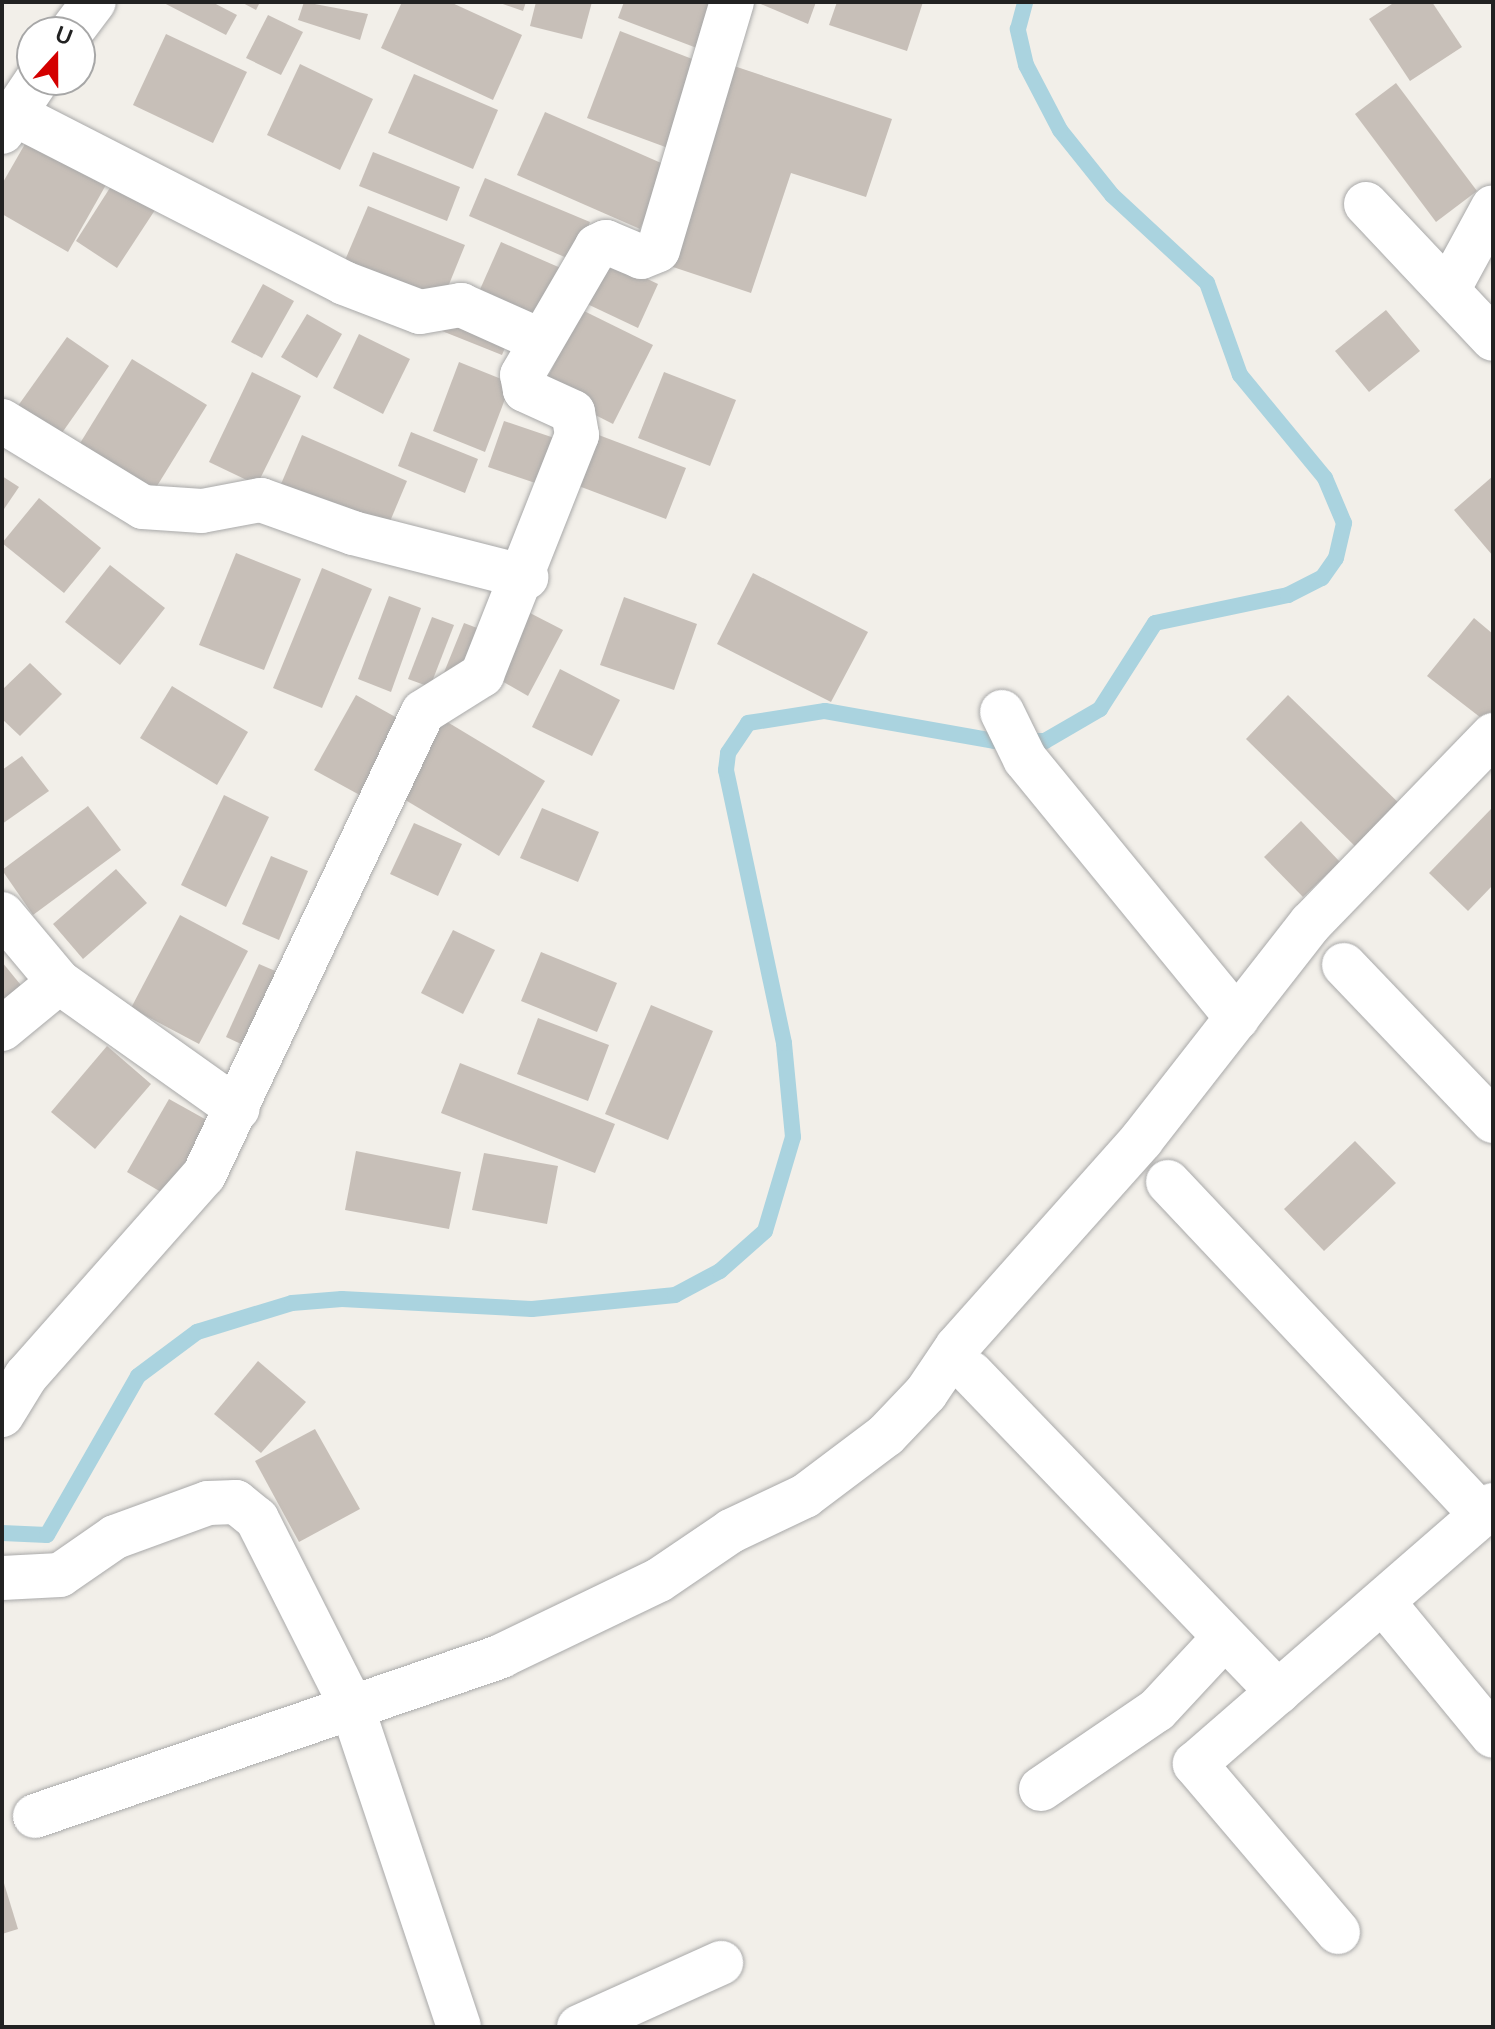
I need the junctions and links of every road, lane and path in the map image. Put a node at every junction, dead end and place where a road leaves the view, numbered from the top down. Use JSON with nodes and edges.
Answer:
{"nodes":[{"id":1,"x":732,"y":2,"type":"edge"},
{"id":2,"x":18,"y":109,"type":"edge"},
{"id":3,"x":1366,"y":204,"type":"dead end"},
{"id":4,"x":1493,"y":207,"type":"edge"},
{"id":5,"x":1448,"y":290,"type":"junction"},
{"id":6,"x":537,"y":339,"type":"junction"},
{"id":7,"x":1493,"y":339,"type":"edge"},
{"id":8,"x":2,"y":421,"type":"edge"},
{"id":9,"x":526,"y":577,"type":"junction"},
{"id":10,"x":1011,"y":732,"type":"dead end"},
{"id":11,"x":1493,"y":735,"type":"edge"},
{"id":12,"x":2,"y":914,"type":"edge"},
{"id":13,"x":1344,"y":965,"type":"dead end"},
{"id":14,"x":59,"y":982,"type":"junction"},
{"id":15,"x":1237,"y":1018,"type":"junction"},
{"id":16,"x":2,"y":1029,"type":"edge"},
{"id":17,"x":238,"y":1109,"type":"junction"},
{"id":18,"x":1493,"y":1121,"type":"edge"},
{"id":19,"x":1168,"y":1182,"type":"dead end"},
{"id":20,"x":971,"y":1373,"type":"dead end"},
{"id":21,"x":2,"y":1415,"type":"edge"},
{"id":22,"x":1487,"y":1509,"type":"edge"},
{"id":23,"x":2,"y":1578,"type":"edge"},
{"id":24,"x":1383,"y":1602,"type":"junction"},
{"id":25,"x":1222,"y":1640,"type":"junction"},
{"id":26,"x":1278,"y":1692,"type":"junction"},
{"id":27,"x":352,"y":1707,"type":"junction"},
{"id":28,"x":1157,"y":1710,"type":"junction"},
{"id":29,"x":1493,"y":1736,"type":"edge"},
{"id":30,"x":1195,"y":1764,"type":"junction"},
{"id":31,"x":1041,"y":1789,"type":"dead end"},
{"id":32,"x":35,"y":1816,"type":"dead end"},
{"id":33,"x":1338,"y":1932,"type":"dead end"},
{"id":34,"x":721,"y":1963,"type":"dead end"},
{"id":35,"x":459,"y":2027,"type":"edge"},
{"id":36,"x":579,"y":2027,"type":"edge"}],
"edges":[{"from":1,"to":6,"type":"street"},
{"from":2,"to":6,"type":"street"},
{"from":3,"to":5,"type":"street"},
{"from":4,"to":5,"type":"street"},
{"from":5,"to":7,"type":"street"},
{"from":6,"to":9,"type":"street"},
{"from":8,"to":9,"type":"street"},
{"from":9,"to":17,"type":"street"},
{"from":10,"to":15,"type":"street"},
{"from":11,"to":15,"type":"street"},
{"from":12,"to":14,"type":"street"},
{"from":13,"to":18,"type":"street"},
{"from":14,"to":16,"type":"street"},
{"from":14,"to":17,"type":"street"},
{"from":15,"to":27,"type":"street"},
{"from":17,"to":21,"type":"street"},
{"from":19,"to":22,"type":"street"},
{"from":20,"to":25,"type":"street"},
{"from":22,"to":24,"type":"street"},
{"from":23,"to":27,"type":"street"},
{"from":24,"to":26,"type":"street"},
{"from":24,"to":29,"type":"street"},
{"from":25,"to":26,"type":"street"},
{"from":25,"to":28,"type":"street"},
{"from":26,"to":30,"type":"street"},
{"from":27,"to":32,"type":"street"},
{"from":27,"to":35,"type":"street"},
{"from":28,"to":30,"type":"street"},
{"from":28,"to":31,"type":"street"},
{"from":30,"to":33,"type":"street"},
{"from":34,"to":36,"type":"street"}]}
